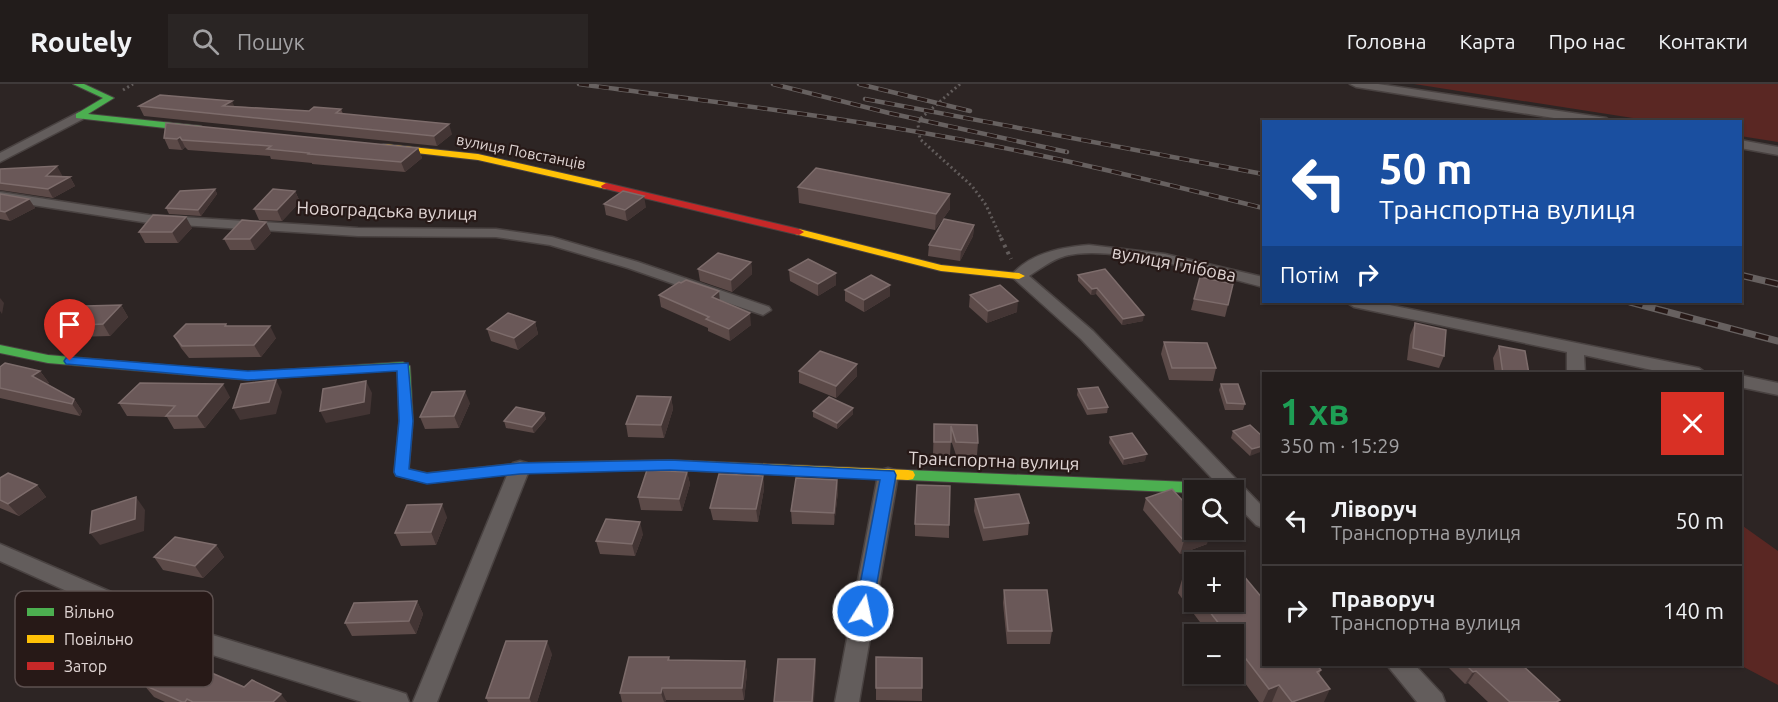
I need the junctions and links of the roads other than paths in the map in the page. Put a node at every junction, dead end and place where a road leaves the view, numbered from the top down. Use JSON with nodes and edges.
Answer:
{"nodes":[{"id":1,"x":77,"y":84,"type":"edge"},
{"id":2,"x":1356,"y":84,"type":"edge"},
{"id":3,"x":79,"y":116,"type":"junction"},
{"id":4,"x":1593,"y":120,"type":"edge"},
{"id":5,"x":220,"y":131,"type":"edge"},
{"id":6,"x":1742,"y":144,"type":"edge"},
{"id":7,"x":373,"y":146,"type":"edge"},
{"id":8,"x":1778,"y":151,"type":"edge"},
{"id":9,"x":0,"y":158,"type":"edge"},
{"id":10,"x":0,"y":196,"type":"edge"},
{"id":11,"x":1019,"y":276,"type":"junction"},
{"id":12,"x":1262,"y":282,"type":"edge"},
{"id":13,"x":1359,"y":303,"type":"edge"},
{"id":14,"x":763,"y":310,"type":"dead end"},
{"id":15,"x":0,"y":349,"type":"edge"},
{"id":16,"x":1575,"y":349,"type":"junction"},
{"id":17,"x":1576,"y":372,"type":"edge"},
{"id":18,"x":1689,"y":372,"type":"edge"},
{"id":19,"x":1742,"y":381,"type":"edge"},
{"id":20,"x":1778,"y":389,"type":"edge"},
{"id":21,"x":520,"y":468,"type":"junction"},
{"id":22,"x":888,"y":475,"type":"junction"},
{"id":23,"x":1226,"y":480,"type":"edge"},
{"id":24,"x":1184,"y":487,"type":"edge"},
{"id":25,"x":1244,"y":499,"type":"edge"},
{"id":26,"x":1262,"y":518,"type":"edge"},
{"id":27,"x":0,"y":552,"type":"edge"},
{"id":28,"x":88,"y":591,"type":"edge"},
{"id":29,"x":213,"y":645,"type":"edge"},
{"id":30,"x":1400,"y":666,"type":"edge"},
{"id":31,"x":397,"y":702,"type":"edge"},
{"id":32,"x":425,"y":702,"type":"edge"},
{"id":33,"x":847,"y":702,"type":"edge"},
{"id":34,"x":1433,"y":702,"type":"edge"}],
"edges":[{"from":1,"to":3,"type":"street"},
{"from":2,"to":4,"type":"street"},
{"from":3,"to":5,"type":"street"},
{"from":3,"to":9,"type":"street"},
{"from":6,"to":8,"type":"street"},
{"from":7,"to":11,"type":"street","name":"вулиця Повстанців"},
{"from":10,"to":14,"type":"street","name":"Новоградська вулиця"},
{"from":11,"to":12,"type":"street","name":"вулиця Глібова"},
{"from":11,"to":23,"type":"street"},
{"from":13,"to":16,"type":"street"},
{"from":15,"to":21,"type":"street","name":"Транспортна вулиця"},
{"from":16,"to":17,"type":"street"},
{"from":16,"to":18,"type":"street"},
{"from":19,"to":20,"type":"street"},
{"from":21,"to":22,"type":"street","name":"Транспортна вулиця"},
{"from":21,"to":32,"type":"street"},
{"from":22,"to":24,"type":"street","name":"Транспортна вулиця"},
{"from":22,"to":33,"type":"street"},
{"from":25,"to":26,"type":"street"},
{"from":27,"to":28,"type":"street"},
{"from":29,"to":31,"type":"street"},
{"from":30,"to":34,"type":"street"}]}
